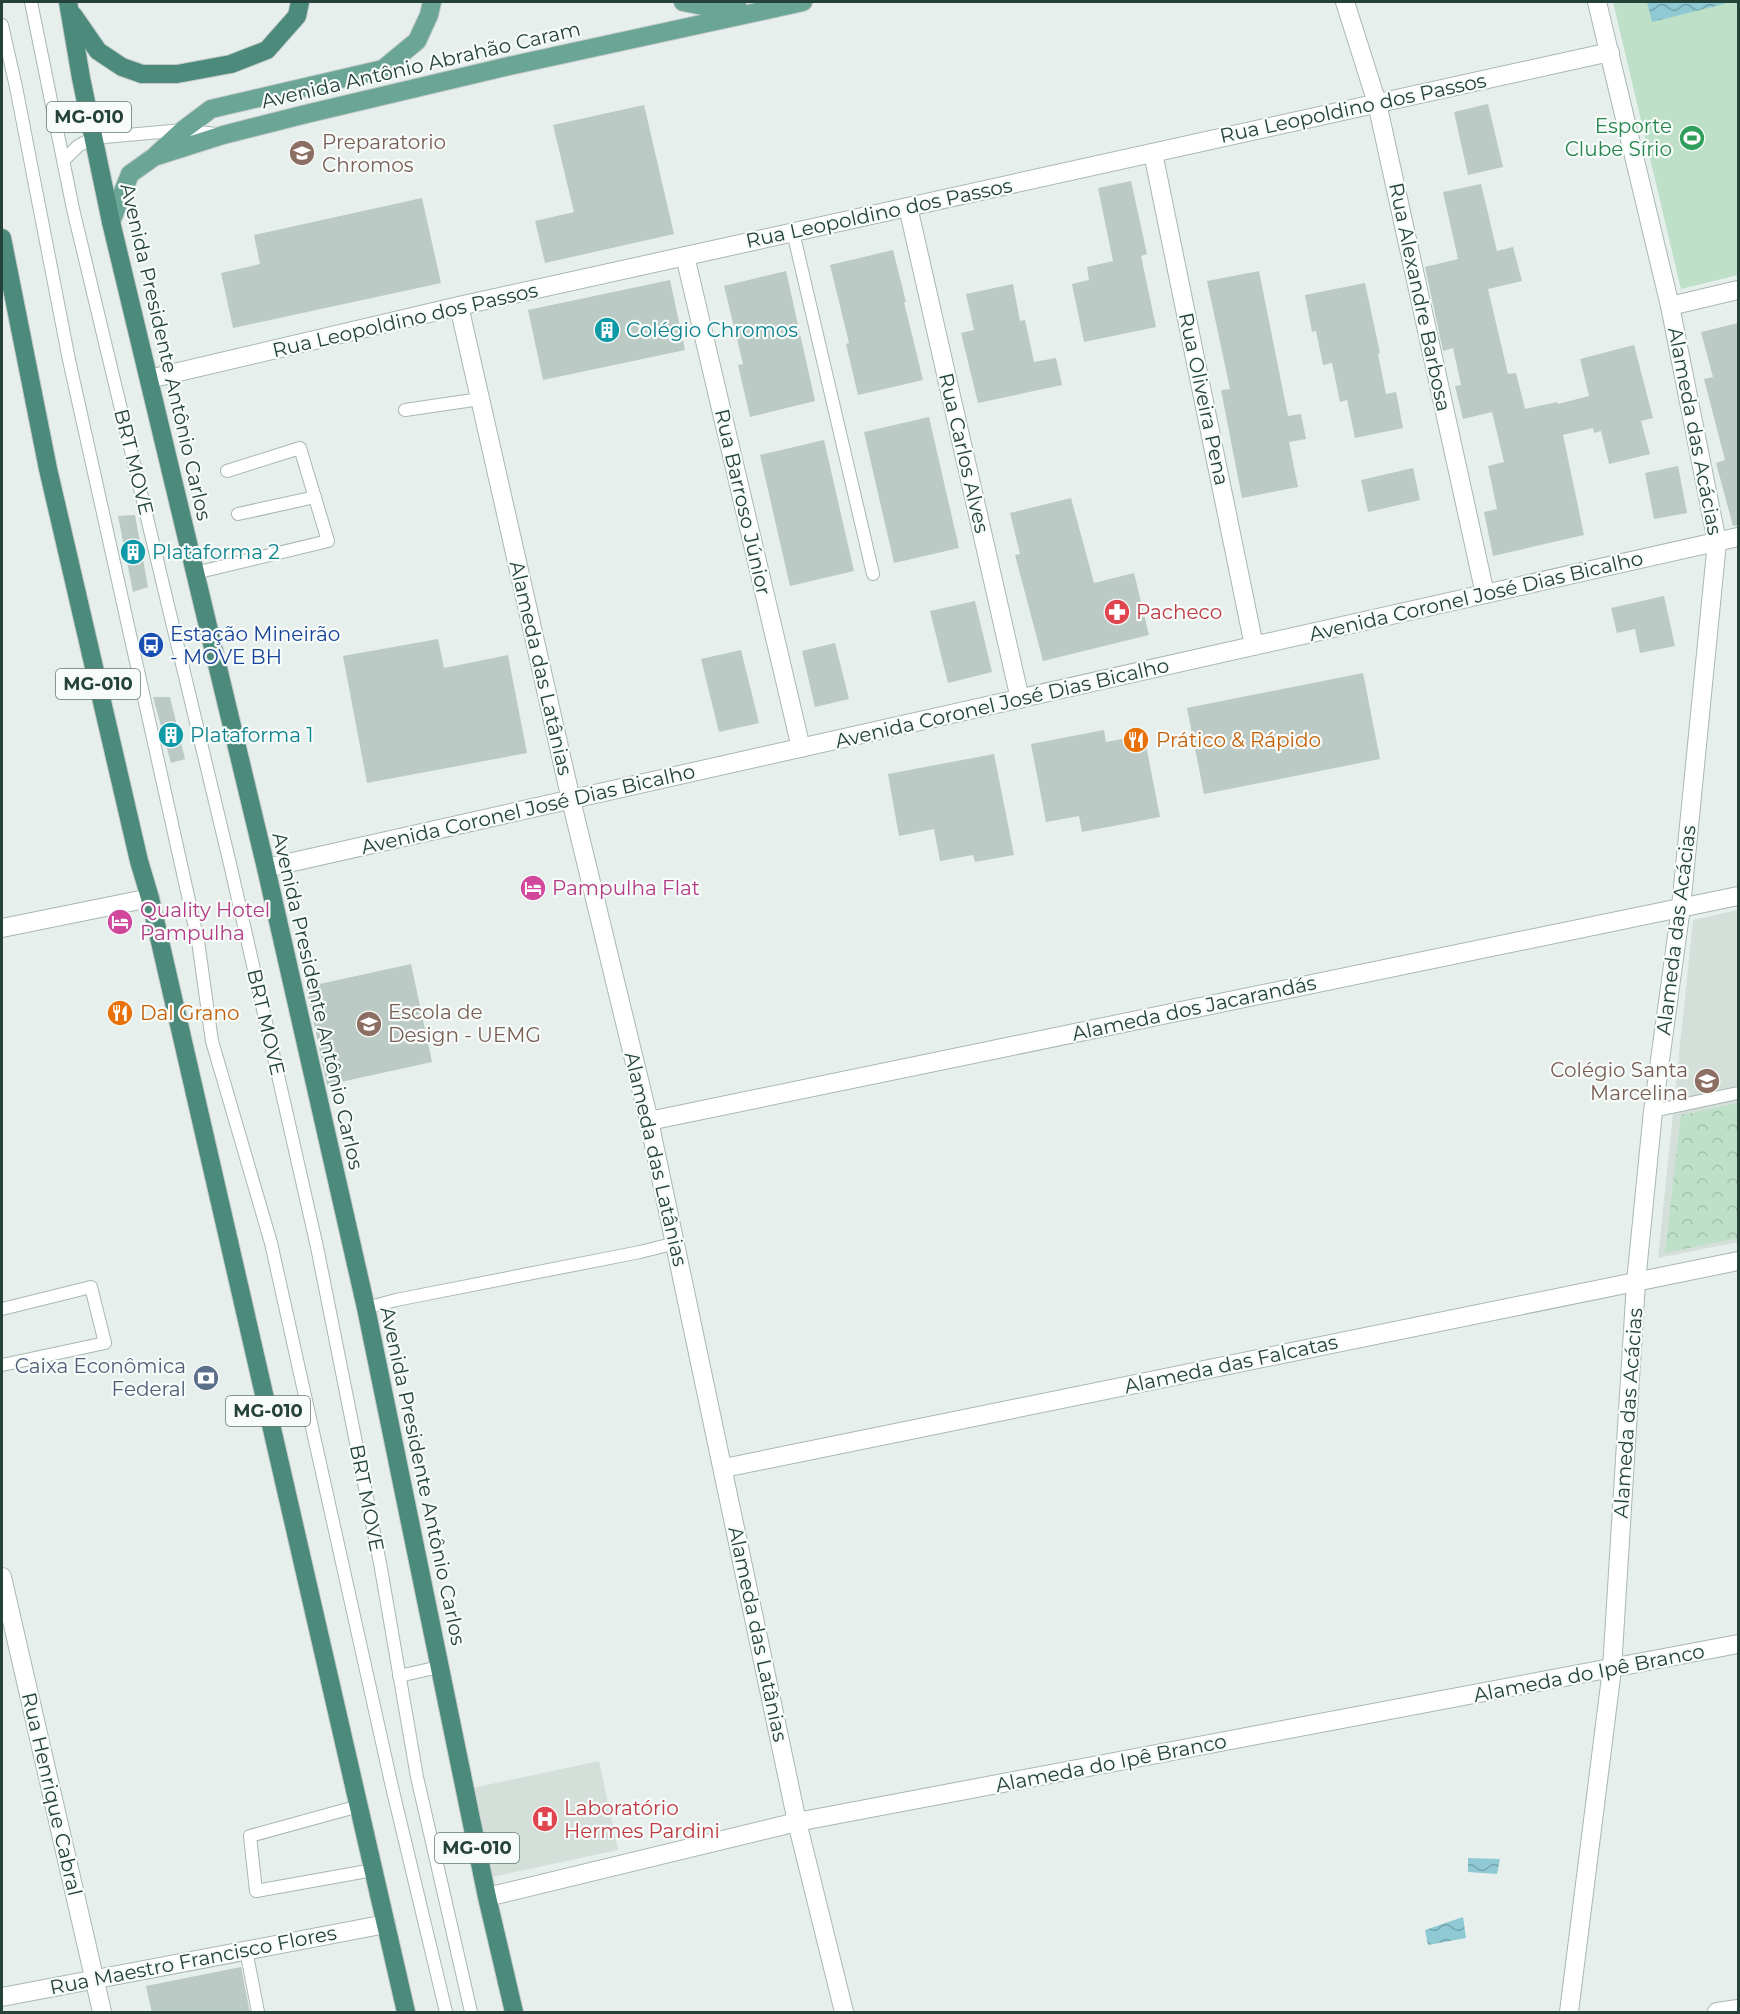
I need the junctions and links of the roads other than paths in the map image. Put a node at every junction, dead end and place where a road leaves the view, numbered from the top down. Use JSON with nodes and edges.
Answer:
{"nodes":[{"id":1,"x":31,"y":2,"type":"edge"},
{"id":2,"x":300,"y":2,"type":"edge"},
{"id":3,"x":432,"y":2,"type":"edge"},
{"id":4,"x":683,"y":2,"type":"edge"},
{"id":5,"x":803,"y":2,"type":"edge"},
{"id":6,"x":1346,"y":2,"type":"edge"},
{"id":7,"x":1597,"y":2,"type":"edge"},
{"id":8,"x":69,"y":6,"type":"edge"},
{"id":9,"x":781,"y":6,"type":"junction"},
{"id":10,"x":2,"y":25,"type":"edge"},
{"id":11,"x":1610,"y":52,"type":"junction"},
{"id":12,"x":1377,"y":103,"type":"junction"},
{"id":13,"x":183,"y":130,"type":"junction"},
{"id":14,"x":223,"y":135,"type":"junction"},
{"id":15,"x":93,"y":138,"type":"junction"},
{"id":16,"x":1153,"y":153,"type":"junction"},
{"id":17,"x":154,"y":157,"type":"junction"},
{"id":18,"x":64,"y":160,"type":"junction"},
{"id":19,"x":908,"y":207,"type":"junction"},
{"id":20,"x":111,"y":222,"type":"junction"},
{"id":21,"x":793,"y":232,"type":"junction"},
{"id":22,"x":2,"y":238,"type":"edge"},
{"id":23,"x":685,"y":256,"type":"junction"},
{"id":24,"x":1738,"y":290,"type":"edge"},
{"id":25,"x":6,"y":295,"type":"edge"},
{"id":26,"x":459,"y":306,"type":"junction"},
{"id":27,"x":1670,"y":306,"type":"junction"},
{"id":28,"x":149,"y":379,"type":"junction"},
{"id":29,"x":480,"y":399,"type":"junction"},
{"id":30,"x":405,"y":410,"type":"dead end"},
{"id":31,"x":227,"y":471,"type":"dead end"},
{"id":32,"x":315,"y":497,"type":"junction"},
{"id":33,"x":238,"y":514,"type":"dead end"},
{"id":34,"x":1738,"y":537,"type":"edge"},
{"id":35,"x":1718,"y":542,"type":"junction"},
{"id":36,"x":195,"y":573,"type":"junction"},
{"id":37,"x":873,"y":574,"type":"dead end"},
{"id":38,"x":1485,"y":594,"type":"junction"},
{"id":39,"x":1254,"y":646,"type":"junction"},
{"id":40,"x":1020,"y":699,"type":"junction"},
{"id":41,"x":801,"y":748,"type":"junction"},
{"id":42,"x":571,"y":800,"type":"junction"},
{"id":43,"x":266,"y":868,"type":"junction"},
{"id":44,"x":1738,"y":896,"type":"edge"},
{"id":45,"x":150,"y":898,"type":"junction"},
{"id":46,"x":1681,"y":907,"type":"junction"},
{"id":47,"x":2,"y":928,"type":"edge"},
{"id":48,"x":1738,"y":1093,"type":"edge"},
{"id":49,"x":1653,"y":1111,"type":"junction"},
{"id":50,"x":650,"y":1121,"type":"junction"},
{"id":51,"x":676,"y":1243,"type":"junction"},
{"id":52,"x":1738,"y":1261,"type":"edge"},
{"id":53,"x":1636,"y":1282,"type":"junction"},
{"id":54,"x":366,"y":1308,"type":"junction"},
{"id":55,"x":2,"y":1309,"type":"edge"},
{"id":56,"x":2,"y":1365,"type":"edge"},
{"id":57,"x":724,"y":1468,"type":"junction"},
{"id":58,"x":2,"y":1576,"type":"edge"},
{"id":59,"x":1738,"y":1644,"type":"edge"},
{"id":60,"x":440,"y":1667,"type":"junction"},
{"id":61,"x":1612,"y":1669,"type":"junction"},
{"id":62,"x":399,"y":1676,"type":"junction"},
{"id":63,"x":358,"y":1806,"type":"junction"},
{"id":64,"x":797,"y":1822,"type":"junction"},
{"id":65,"x":373,"y":1870,"type":"junction"},
{"id":66,"x":487,"y":1897,"type":"junction"},
{"id":67,"x":386,"y":1923,"type":"junction"},
{"id":68,"x":246,"y":1950,"type":"junction"},
{"id":69,"x":94,"y":1979,"type":"junction"},
{"id":70,"x":2,"y":1997,"type":"edge"},
{"id":71,"x":1738,"y":2008,"type":"edge"},
{"id":72,"x":102,"y":2013,"type":"edge"},
{"id":73,"x":258,"y":2013,"type":"edge"},
{"id":74,"x":406,"y":2013,"type":"edge"},
{"id":75,"x":446,"y":2013,"type":"edge"},
{"id":76,"x":471,"y":2013,"type":"edge"},
{"id":77,"x":514,"y":2013,"type":"edge"},
{"id":78,"x":844,"y":2013,"type":"edge"},
{"id":79,"x":1569,"y":2013,"type":"edge"},
{"id":80,"x":1717,"y":2013,"type":"edge"}],
"edges":[{"from":1,"to":18,"type":"lane","name":"BRT MOVE"},
{"from":2,"to":8,"type":"highway"},
{"from":3,"to":13,"type":"main road"},
{"from":4,"to":9,"type":"main road","name":"Avenida Antônio Abrahão Caram"},
{"from":5,"to":9,"type":"main road","name":"Avenida Antônio Abrahão Caram"},
{"from":6,"to":12,"type":"street","name":"Rua Alexandre Barbosa"},
{"from":7,"to":11,"type":"street","name":"Alameda das Acácias"},
{"from":8,"to":15,"type":"highway","name":"Avenida Presidente Antônio Carlos","number":"MG-010"},
{"from":9,"to":14,"type":"main road","name":"Avenida Antônio Abrahão Caram"},
{"from":10,"to":75,"type":"lane","name":"BRT MOVE"},
{"from":11,"to":12,"type":"street","name":"Rua Leopoldino dos Passos"},
{"from":11,"to":27,"type":"street","name":"Alameda das Acácias"},
{"from":12,"to":16,"type":"street","name":"Rua Leopoldino dos Passos"},
{"from":12,"to":38,"type":"street","name":"Rua Alexandre Barbosa"},
{"from":13,"to":14,"type":"lane"},
{"from":13,"to":15,"type":"lane"},
{"from":13,"to":17,"type":"main road"},
{"from":14,"to":17,"type":"main road","name":"Avenida Antônio Abrahão Caram"},
{"from":15,"to":18,"type":"lane"},
{"from":15,"to":20,"type":"highway","name":"Avenida Presidente Antônio Carlos","number":"MG-010"},
{"from":16,"to":19,"type":"street","name":"Rua Leopoldino dos Passos"},
{"from":16,"to":39,"type":"street","name":"Rua Oliveira Pena"},
{"from":17,"to":20,"type":"main road","name":"Avenida Antônio Abrahão Caram"},
{"from":18,"to":62,"type":"lane","name":"BRT MOVE"},
{"from":19,"to":21,"type":"street","name":"Rua Leopoldino dos Passos"},
{"from":19,"to":40,"type":"street","name":"Rua Carlos Alves"},
{"from":20,"to":28,"type":"highway","name":"Avenida Presidente Antônio Carlos","number":"MG-010"},
{"from":21,"to":23,"type":"street","name":"Rua Leopoldino dos Passos"},
{"from":21,"to":37,"type":"lane"},
{"from":22,"to":25,"type":"highway","number":"MG-010"},
{"from":23,"to":26,"type":"street","name":"Rua Leopoldino dos Passos"},
{"from":23,"to":41,"type":"street","name":"Rua Barroso Júnior"},
{"from":24,"to":27,"type":"street"},
{"from":25,"to":45,"type":"highway","number":"MG-010"},
{"from":26,"to":28,"type":"street","name":"Rua Leopoldino dos Passos"},
{"from":26,"to":29,"type":"street","name":"Alameda das Latânias"},
{"from":27,"to":35,"type":"street","name":"Alameda das Acácias"},
{"from":28,"to":36,"type":"highway","name":"Avenida Presidente Antônio Carlos","number":"MG-010"},
{"from":29,"to":30,"type":"lane"},
{"from":29,"to":42,"type":"street","name":"Alameda das Latânias"},
{"from":31,"to":32,"type":"lane"},
{"from":32,"to":33,"type":"lane"},
{"from":32,"to":36,"type":"lane"},
{"from":34,"to":35,"type":"street","name":"Avenida Coronel José Dias Bicalho"},
{"from":35,"to":38,"type":"street","name":"Avenida Coronel José Dias Bicalho"},
{"from":35,"to":46,"type":"street","name":"Alameda das Acácias"},
{"from":36,"to":43,"type":"highway","name":"Avenida Presidente Antônio Carlos","number":"MG-010"},
{"from":38,"to":39,"type":"street","name":"Avenida Coronel José Dias Bicalho"},
{"from":39,"to":40,"type":"street","name":"Avenida Coronel José Dias Bicalho"},
{"from":40,"to":41,"type":"street","name":"Avenida Coronel José Dias Bicalho"},
{"from":41,"to":42,"type":"street","name":"Avenida Coronel José Dias Bicalho"},
{"from":42,"to":43,"type":"street","name":"Avenida Coronel José Dias Bicalho"},
{"from":42,"to":50,"type":"street","name":"Alameda das Latânias"},
{"from":43,"to":54,"type":"highway","name":"Avenida Presidente Antônio Carlos","number":"MG-010"},
{"from":44,"to":46,"type":"street","name":"Alameda dos Jacarandás"},
{"from":45,"to":47,"type":"street"},
{"from":45,"to":63,"type":"highway","number":"MG-010"},
{"from":46,"to":49,"type":"street","name":"Alameda das Acácias"},
{"from":46,"to":50,"type":"street","name":"Alameda dos Jacarandás"},
{"from":48,"to":49,"type":"lane"},
{"from":49,"to":53,"type":"street","name":"Alameda das Acácias"},
{"from":50,"to":51,"type":"street","name":"Alameda das Latânias"},
{"from":51,"to":54,"type":"lane"},
{"from":51,"to":57,"type":"street","name":"Alameda das Latânias"},
{"from":52,"to":53,"type":"street","name":"Alameda das Falcatas"},
{"from":53,"to":57,"type":"street","name":"Alameda das Falcatas"},
{"from":53,"to":61,"type":"street","name":"Alameda das Acácias"},
{"from":54,"to":60,"type":"highway","name":"Avenida Presidente Antônio Carlos","number":"MG-010"},
{"from":55,"to":56,"type":"lane"},
{"from":57,"to":64,"type":"street","name":"Alameda das Latânias"},
{"from":58,"to":69,"type":"street","name":"Rua Henrique Cabral"},
{"from":59,"to":61,"type":"street","name":"Alameda do Ipê Branco"},
{"from":60,"to":62,"type":"lane"},
{"from":60,"to":66,"type":"highway","name":"Avenida Presidente Antônio Carlos","number":"MG-010"},
{"from":61,"to":64,"type":"street","name":"Alameda do Ipê Branco"},
{"from":61,"to":79,"type":"street","name":"Alameda das Acácias"},
{"from":62,"to":76,"type":"lane","name":"BRT MOVE"},
{"from":63,"to":65,"type":"highway","number":"MG-010"},
{"from":63,"to":65,"type":"lane"},
{"from":64,"to":66,"type":"street","name":"Alameda do Ipê Branco"},
{"from":64,"to":78,"type":"street","name":"Alameda das Latânias"},
{"from":65,"to":67,"type":"highway","number":"MG-010"},
{"from":66,"to":77,"type":"highway","name":"Avenida Presidente Antônio Carlos","number":"MG-010"},
{"from":67,"to":68,"type":"street","name":"Rua Maestro Francisco Flores"},
{"from":67,"to":74,"type":"highway","number":"MG-010"},
{"from":68,"to":69,"type":"street","name":"Rua Maestro Francisco Flores"},
{"from":68,"to":73,"type":"lane"},
{"from":69,"to":70,"type":"street","name":"Rua Maestro Francisco Flores"},
{"from":69,"to":72,"type":"street","name":"Rua Henrique Cabral"},
{"from":71,"to":80,"type":"street"}]}
